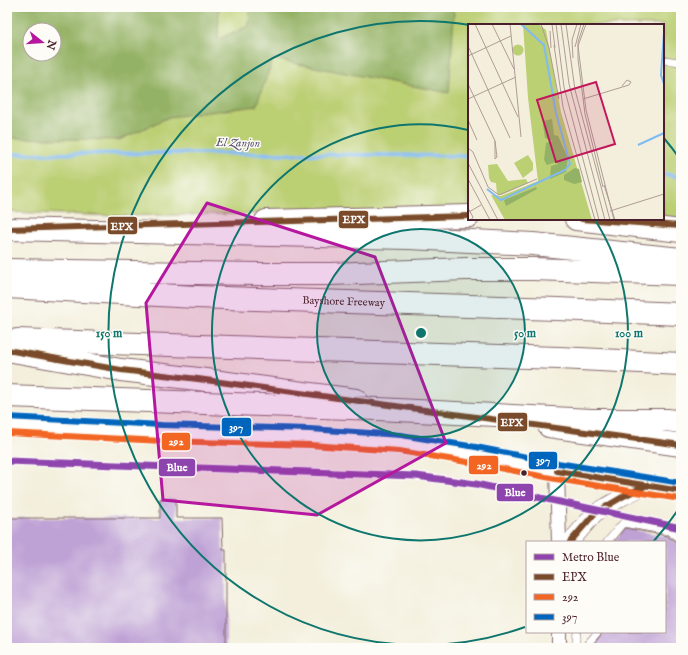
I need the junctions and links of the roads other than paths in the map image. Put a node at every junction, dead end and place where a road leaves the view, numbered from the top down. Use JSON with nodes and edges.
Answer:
{"nodes":[{"id":1,"x":664,"y":60,"type":"edge"},
{"id":2,"x":681,"y":62,"type":"edge"},
{"id":3,"x":468,"y":216,"type":"edge"},
{"id":4,"x":585,"y":220,"type":"edge"},
{"id":5,"x":596,"y":220,"type":"edge"},
{"id":6,"x":681,"y":226,"type":"edge"},
{"id":7,"x":7,"y":229,"type":"edge"},
{"id":8,"x":41,"y":229,"type":"junction"},
{"id":9,"x":681,"y":231,"type":"edge"},
{"id":10,"x":681,"y":259,"type":"edge"},
{"id":11,"x":7,"y":270,"type":"edge"},
{"id":12,"x":681,"y":274,"type":"edge"},
{"id":13,"x":7,"y":286,"type":"edge"},
{"id":14,"x":681,"y":314,"type":"edge"},
{"id":15,"x":7,"y":340,"type":"edge"},
{"id":16,"x":7,"y":350,"type":"edge"},
{"id":17,"x":586,"y":360,"type":"junction"},
{"id":18,"x":681,"y":364,"type":"edge"},
{"id":19,"x":681,"y":377,"type":"edge"},
{"id":20,"x":7,"y":396,"type":"edge"},
{"id":21,"x":591,"y":420,"type":"junction"},
{"id":22,"x":681,"y":422,"type":"edge"},
{"id":23,"x":7,"y":425,"type":"edge"},
{"id":24,"x":681,"y":430,"type":"edge"},
{"id":25,"x":681,"y":445,"type":"edge"},
{"id":26,"x":557,"y":471,"type":"junction"},
{"id":27,"x":647,"y":485,"type":"junction"},
{"id":28,"x":681,"y":491,"type":"edge"},
{"id":29,"x":678,"y":536,"type":"edge"},
{"id":30,"x":558,"y":541,"type":"edge"},
{"id":31,"x":571,"y":541,"type":"edge"},
{"id":32,"x":608,"y":541,"type":"edge"},
{"id":33,"x":559,"y":633,"type":"edge"},
{"id":34,"x":577,"y":633,"type":"edge"},
{"id":35,"x":597,"y":633,"type":"edge"},
{"id":36,"x":559,"y":648,"type":"edge"},
{"id":37,"x":575,"y":648,"type":"edge"},
{"id":38,"x":584,"y":648,"type":"edge"}],
"edges":[{"from":1,"to":2,"type":"lane"},
{"from":3,"to":8,"type":"highway"},
{"from":4,"to":9,"type":"highway"},
{"from":5,"to":6,"type":"highway"},
{"from":7,"to":8,"type":"highway"},
{"from":8,"to":10,"type":"highway"},
{"from":11,"to":12,"type":"highway"},
{"from":13,"to":14,"type":"highway","name":"Bayshore Freeway"},
{"from":15,"to":17,"type":"highway"},
{"from":16,"to":25,"type":"highway"},
{"from":17,"to":18,"type":"highway"},
{"from":17,"to":19,"type":"highway"},
{"from":20,"to":21,"type":"highway","bridge":true},
{"from":21,"to":22,"type":"highway"},
{"from":21,"to":24,"type":"highway"},
{"from":23,"to":26,"type":"street"},
{"from":26,"to":27,"type":"street"},
{"from":26,"to":30,"type":"street"},
{"from":27,"to":28,"type":"street"},
{"from":27,"to":31,"type":"street"},
{"from":29,"to":32,"type":"lane"},
{"from":33,"to":36,"type":"street"},
{"from":34,"to":37,"type":"lane"},
{"from":35,"to":38,"type":"lane"}]}
